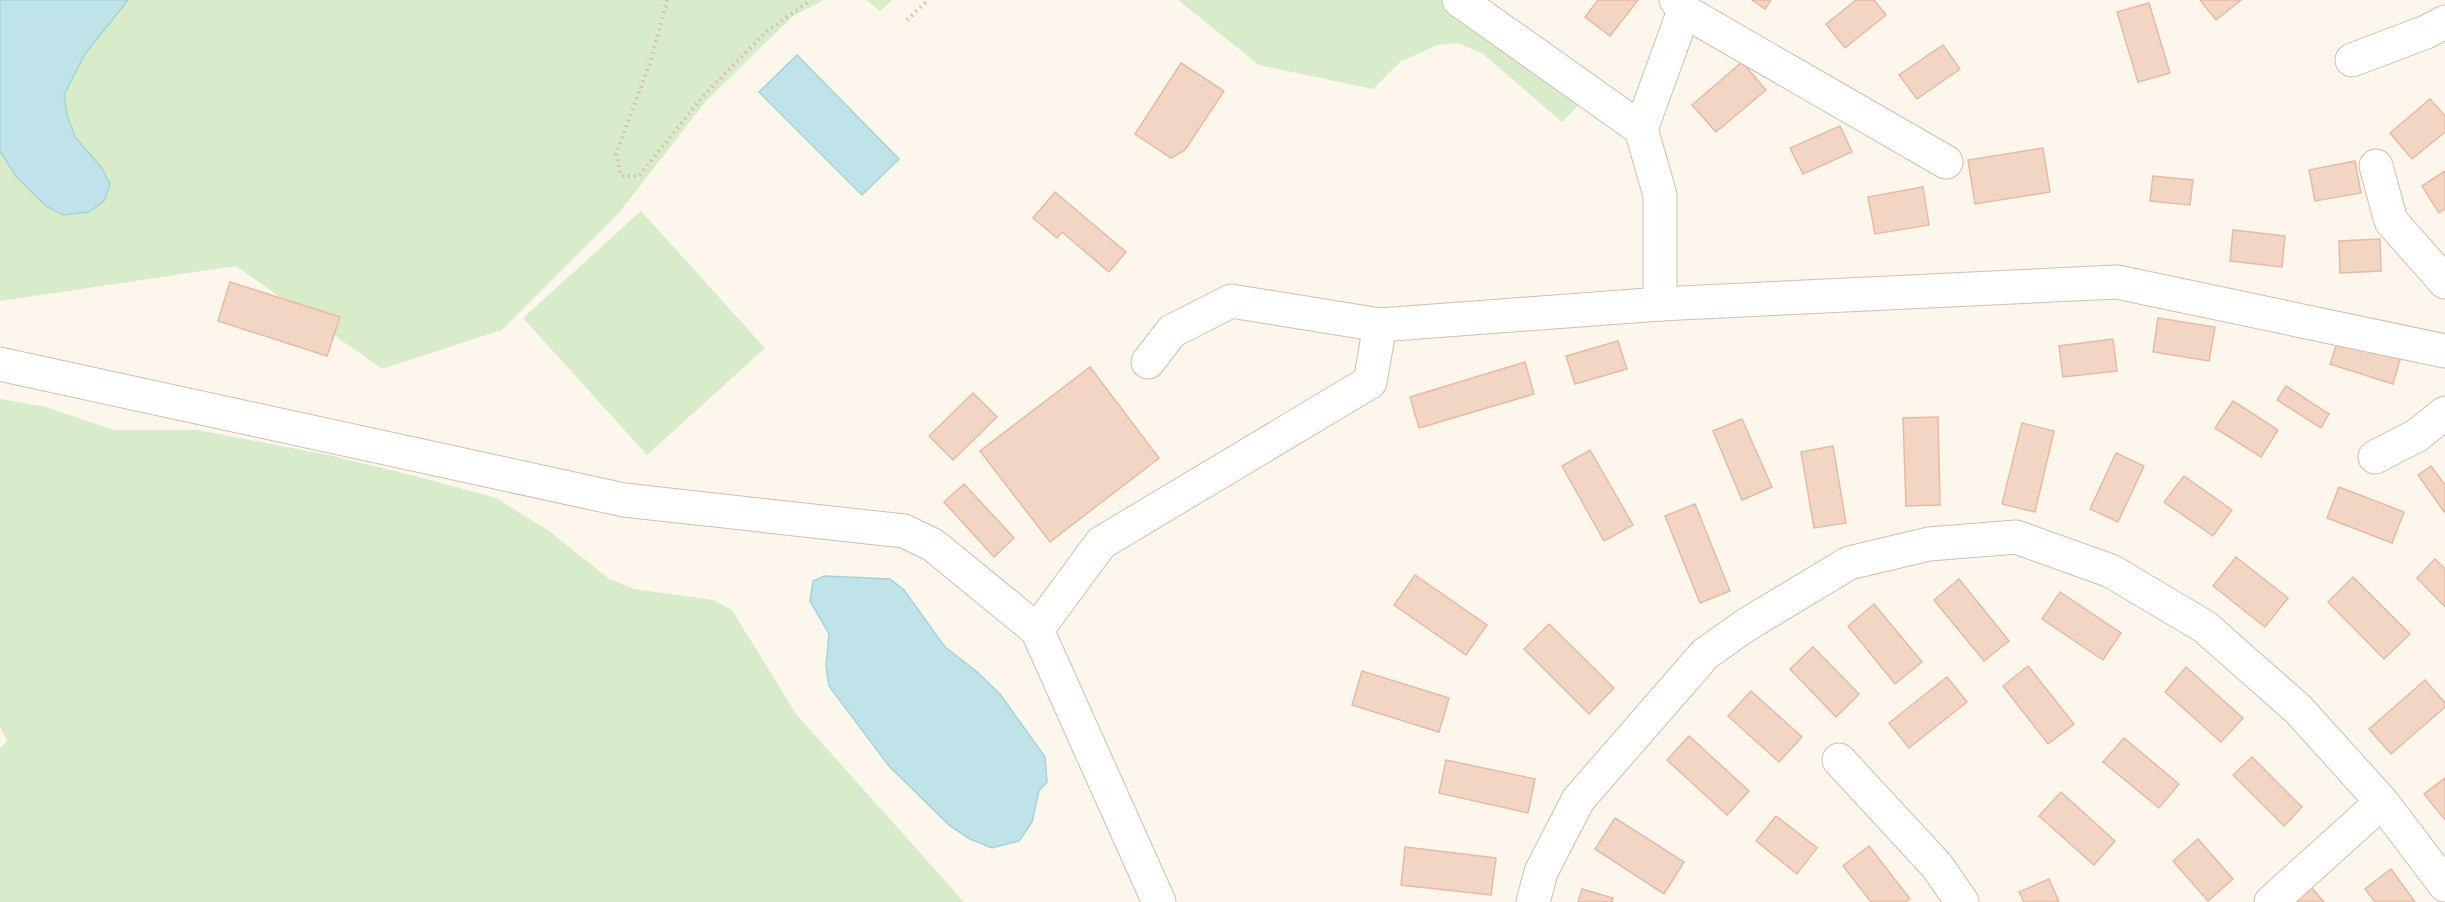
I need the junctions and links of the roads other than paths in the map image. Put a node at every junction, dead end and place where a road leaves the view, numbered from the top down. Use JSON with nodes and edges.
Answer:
{"nodes":[{"id":1,"x":1459,"y":0,"type":"edge"},
{"id":2,"x":1680,"y":5,"type":"edge"},
{"id":3,"x":2445,"y":22,"type":"edge"},
{"id":4,"x":2352,"y":60,"type":"dead end"},
{"id":5,"x":1641,"y":129,"type":"junction"},
{"id":6,"x":1946,"y":162,"type":"dead end"},
{"id":7,"x":2376,"y":166,"type":"dead end"},
{"id":8,"x":2445,"y":282,"type":"edge"},
{"id":9,"x":1660,"y":304,"type":"junction"},
{"id":10,"x":1380,"y":325,"type":"junction"},
{"id":11,"x":2445,"y":351,"type":"edge"},
{"id":12,"x":1148,"y":362,"type":"dead end"},
{"id":13,"x":0,"y":364,"type":"edge"},
{"id":14,"x":2445,"y":413,"type":"edge"},
{"id":15,"x":2374,"y":457,"type":"dead end"},
{"id":16,"x":1037,"y":630,"type":"junction"},
{"id":17,"x":1839,"y":760,"type":"dead end"},
{"id":18,"x":2382,"y":802,"type":"junction"},
{"id":19,"x":2445,"y":885,"type":"edge"},
{"id":20,"x":1159,"y":902,"type":"edge"},
{"id":21,"x":1533,"y":902,"type":"edge"},
{"id":22,"x":1962,"y":902,"type":"edge"},
{"id":23,"x":2271,"y":902,"type":"edge"}],
"edges":[{"from":1,"to":5,"type":"lane"},
{"from":2,"to":5,"type":"lane"},
{"from":2,"to":6,"type":"lane"},
{"from":3,"to":4,"type":"lane"},
{"from":5,"to":9,"type":"lane"},
{"from":7,"to":8,"type":"lane"},
{"from":9,"to":10,"type":"lane"},
{"from":9,"to":11,"type":"lane"},
{"from":10,"to":12,"type":"lane"},
{"from":10,"to":16,"type":"lane"},
{"from":13,"to":16,"type":"lane"},
{"from":14,"to":15,"type":"lane"},
{"from":16,"to":20,"type":"lane"},
{"from":17,"to":22,"type":"lane"},
{"from":18,"to":19,"type":"lane"},
{"from":18,"to":21,"type":"lane"},
{"from":18,"to":23,"type":"lane"}]}
